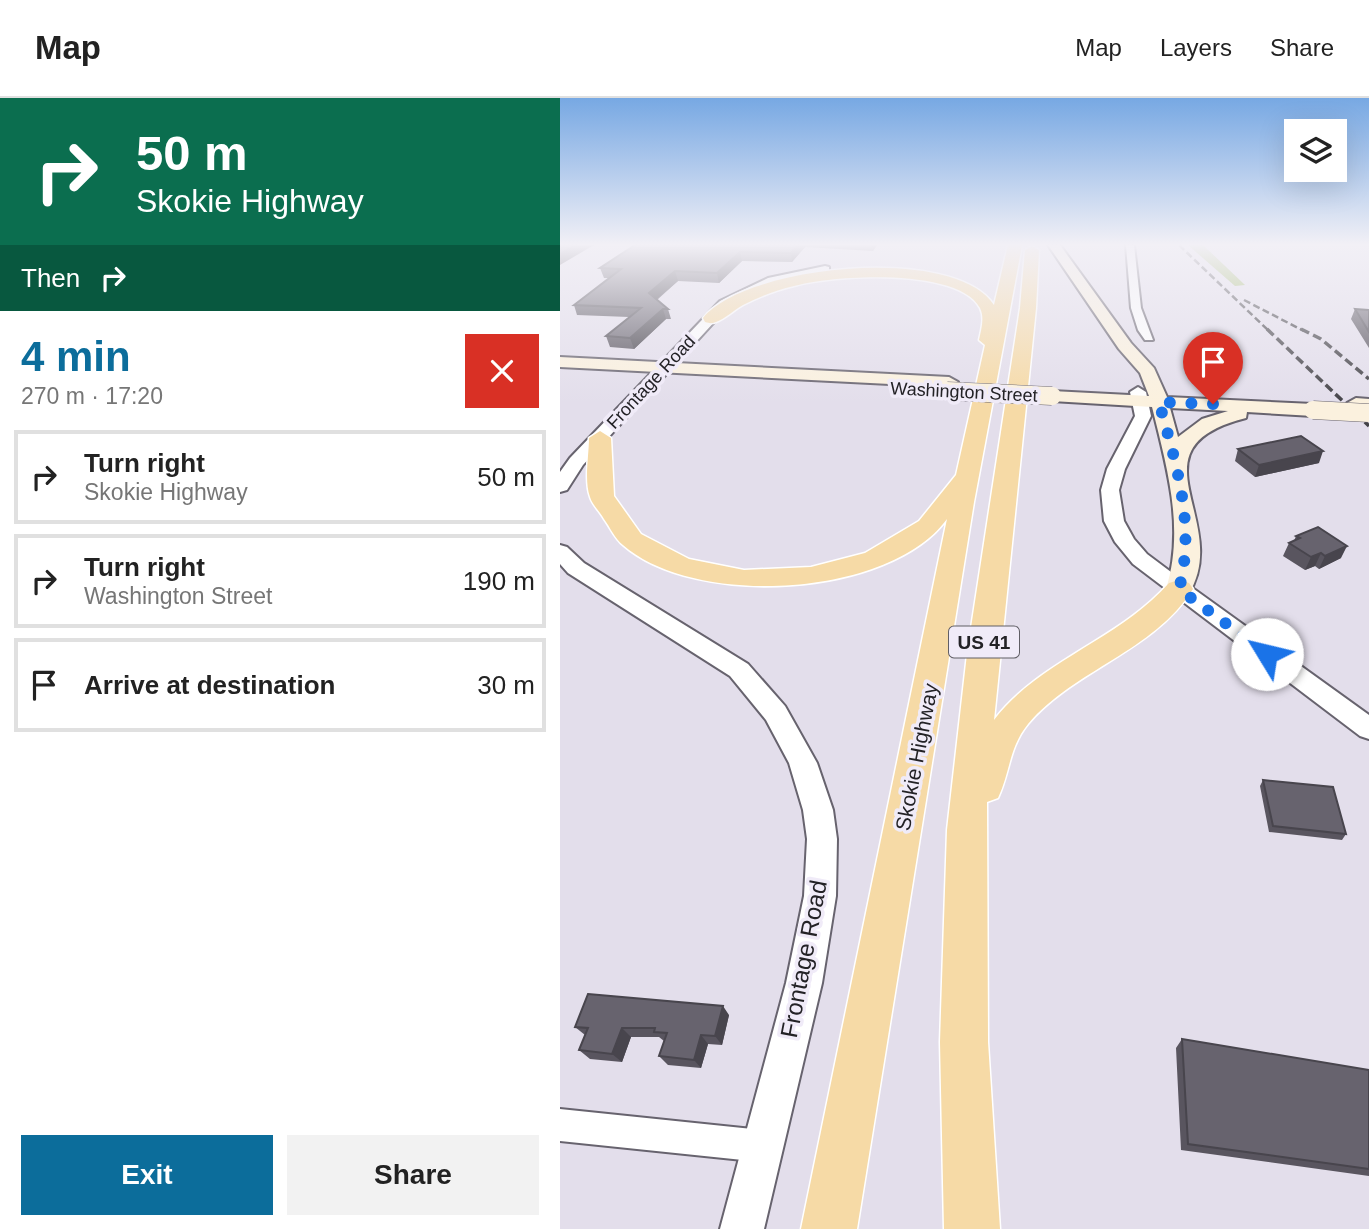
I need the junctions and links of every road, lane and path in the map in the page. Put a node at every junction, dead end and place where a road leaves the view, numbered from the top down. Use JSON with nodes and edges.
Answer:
{"nodes":[{"id":1,"x":724,"y":298,"type":"edge"},
{"id":2,"x":735,"y":298,"type":"edge"},
{"id":3,"x":748,"y":298,"type":"edge"},
{"id":4,"x":978,"y":298,"type":"edge"},
{"id":5,"x":1004,"y":298,"type":"edge"},
{"id":6,"x":1029,"y":298,"type":"edge"},
{"id":7,"x":1091,"y":298,"type":"edge"},
{"id":8,"x":1137,"y":298,"type":"edge"},
{"id":9,"x":703,"y":322,"type":"junction"},
{"id":10,"x":1149,"y":338,"type":"dead end"},
{"id":11,"x":560,"y":362,"type":"edge"},
{"id":12,"x":560,"y":370,"type":"edge"},
{"id":13,"x":656,"y":371,"type":"junction"},
{"id":14,"x":987,"y":380,"type":"junction"},
{"id":15,"x":1149,"y":397,"type":"junction"},
{"id":16,"x":1369,"y":404,"type":"edge"},
{"id":17,"x":1303,"y":406,"type":"junction"},
{"id":18,"x":1369,"y":412,"type":"edge"},
{"id":19,"x":600,"y":438,"type":"junction"},
{"id":20,"x":1175,"y":460,"type":"junction"},
{"id":21,"x":971,"y":461,"type":"junction"},
{"id":22,"x":560,"y":469,"type":"edge"},
{"id":23,"x":560,"y":486,"type":"edge"},
{"id":24,"x":560,"y":551,"type":"edge"},
{"id":25,"x":1179,"y":589,"type":"junction"},
{"id":26,"x":1369,"y":729,"type":"edge"},
{"id":27,"x":964,"y":1042,"type":"junction"},
{"id":28,"x":560,"y":1125,"type":"edge"},
{"id":29,"x":762,"y":1146,"type":"junction"},
{"id":30,"x":743,"y":1229,"type":"edge"},
{"id":31,"x":830,"y":1229,"type":"edge"},
{"id":32,"x":972,"y":1229,"type":"edge"}],
"edges":[{"from":1,"to":9,"type":"street","name":"Frontage Road"},
{"from":2,"to":9,"type":"street","name":"Frontage Road"},
{"from":3,"to":9,"type":"highway"},
{"from":4,"to":14,"type":"highway"},
{"from":5,"to":14,"type":"highway","name":"Skokie Highway","number":"US 41"},
{"from":6,"to":27,"type":"highway","number":"US 41"},
{"from":7,"to":15,"type":"main road"},
{"from":8,"to":10,"type":"street"},
{"from":9,"to":13,"type":"street","name":"Frontage Road"},
{"from":11,"to":13,"type":"main road","name":"Washington Street"},
{"from":12,"to":13,"type":"main road","name":"Washington Street"},
{"from":13,"to":15,"type":"main road","name":"Washington Street","bridge":true},
{"from":13,"to":19,"type":"street","name":"Frontage Road"},
{"from":13,"to":22,"type":"street","name":"Frontage Road"},
{"from":14,"to":21,"type":"highway","name":"Skokie Highway","number":"US 41"},
{"from":15,"to":17,"type":"main road","name":"Washington Street"},
{"from":15,"to":20,"type":"main road"},
{"from":15,"to":25,"type":"street"},
{"from":16,"to":17,"type":"main road","name":"Washington Street"},
{"from":17,"to":18,"type":"main road","name":"Washington Street","bridge":true},
{"from":17,"to":20,"type":"main road"},
{"from":19,"to":21,"type":"highway"},
{"from":19,"to":23,"type":"street","name":"Frontage Road"},
{"from":20,"to":25,"type":"main road"},
{"from":21,"to":31,"type":"highway","name":"Skokie Highway","number":"US 41"},
{"from":24,"to":29,"type":"street","name":"Frontage Road"},
{"from":25,"to":26,"type":"street"},
{"from":25,"to":27,"type":"highway"},
{"from":27,"to":32,"type":"highway","number":"US 41"},
{"from":28,"to":29,"type":"street"},
{"from":29,"to":30,"type":"street","name":"Frontage Road"}]}
